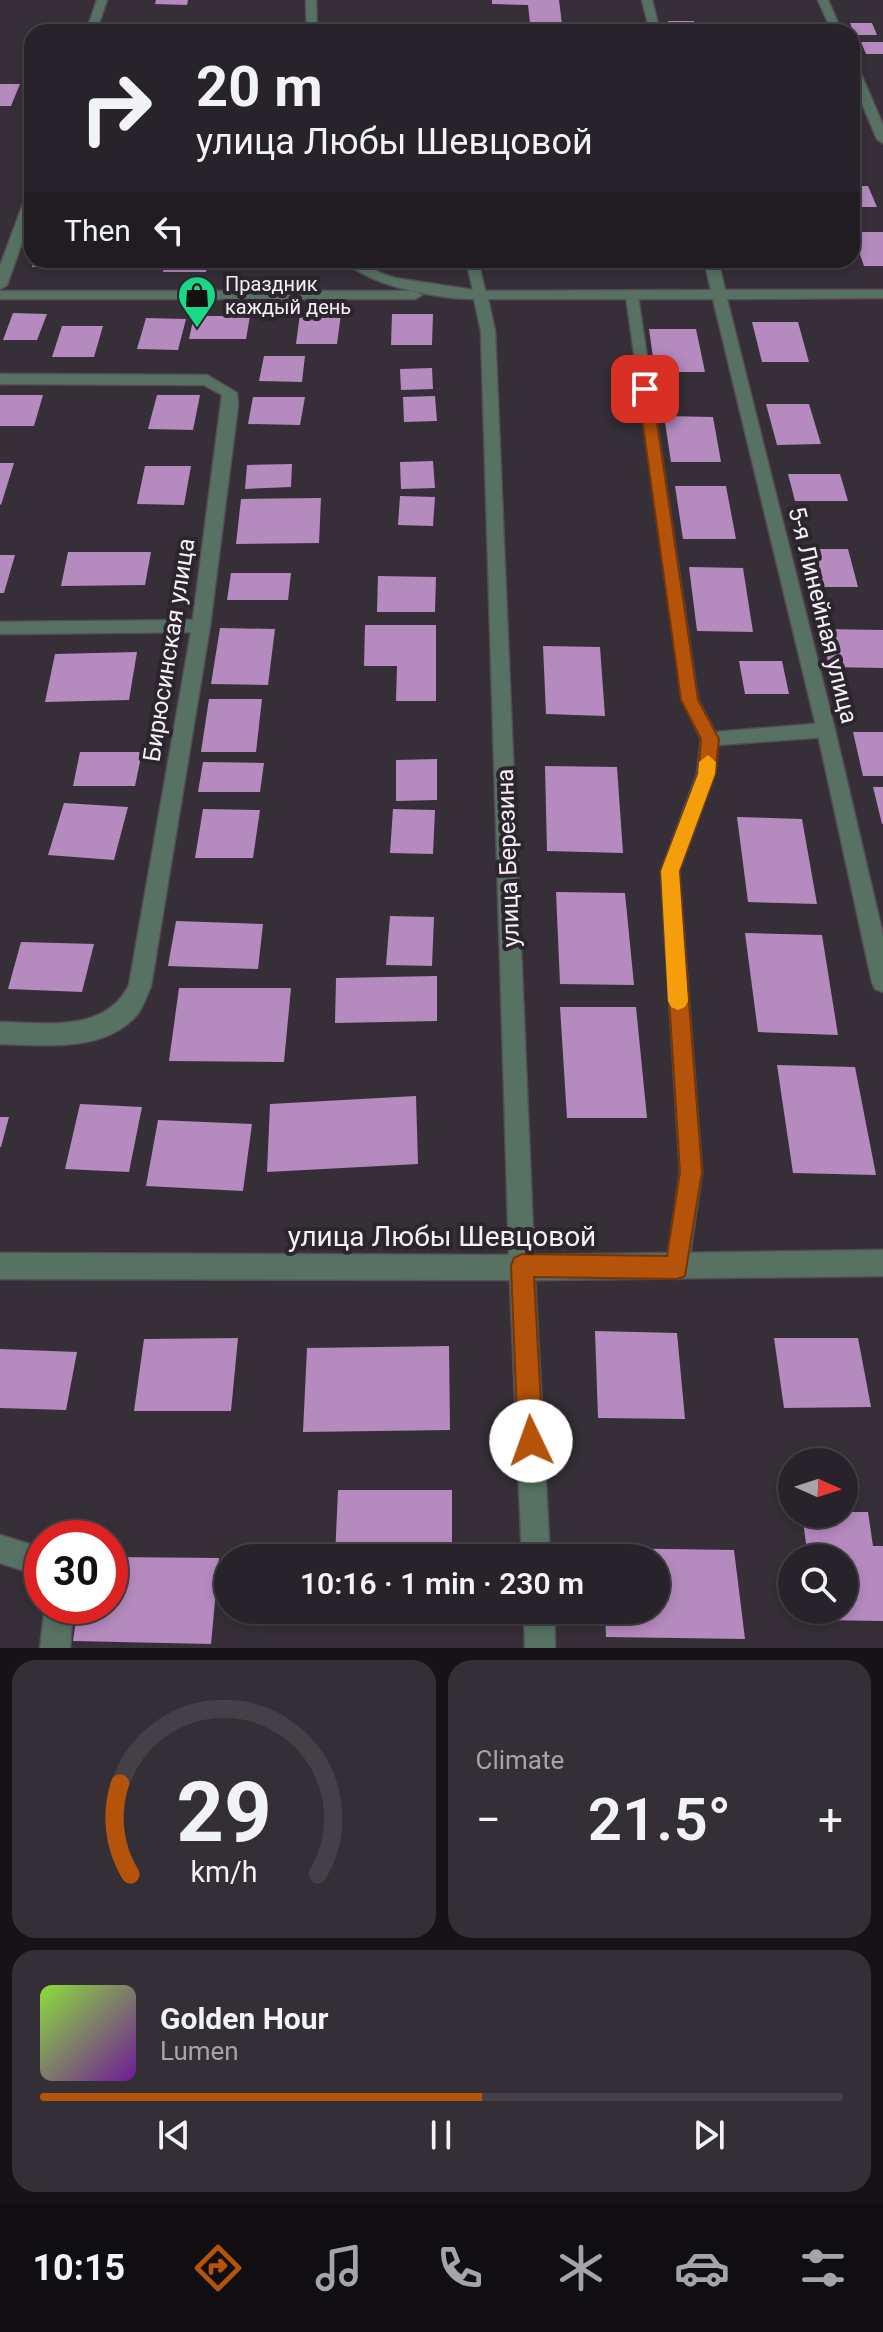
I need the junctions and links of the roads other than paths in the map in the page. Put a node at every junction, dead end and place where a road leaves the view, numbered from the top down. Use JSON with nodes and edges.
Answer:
{"nodes":[{"id":1,"x":102,"y":0,"type":"edge"},
{"id":2,"x":311,"y":0,"type":"edge"},
{"id":3,"x":647,"y":0,"type":"edge"},
{"id":4,"x":823,"y":0,"type":"edge"},
{"id":5,"x":94,"y":24,"type":"edge"},
{"id":6,"x":312,"y":24,"type":"edge"},
{"id":7,"x":653,"y":24,"type":"edge"},
{"id":8,"x":834,"y":24,"type":"edge"},
{"id":9,"x":860,"y":86,"type":"edge"},
{"id":10,"x":883,"y":139,"type":"edge"},
{"id":11,"x":24,"y":218,"type":"edge"},
{"id":12,"x":358,"y":268,"type":"edge"},
{"id":13,"x":474,"y":268,"type":"edge"},
{"id":14,"x":713,"y":268,"type":"edge"},
{"id":15,"x":0,"y":285,"type":"edge"},
{"id":16,"x":883,"y":294,"type":"edge"},
{"id":17,"x":0,"y":295,"type":"edge"},
{"id":18,"x":480,"y":295,"type":"junction"},
{"id":19,"x":720,"y":295,"type":"junction"},
{"id":20,"x":632,"y":296,"type":"junction"},
{"id":21,"x":0,"y":379,"type":"edge"},
{"id":22,"x":201,"y":626,"type":"junction"},
{"id":23,"x":0,"y":628,"type":"edge"},
{"id":24,"x":826,"y":730,"type":"junction"},
{"id":25,"x":710,"y":739,"type":"junction"},
{"id":26,"x":883,"y":982,"type":"edge"},
{"id":27,"x":0,"y":1033,"type":"edge"},
{"id":28,"x":883,"y":1263,"type":"edge"},
{"id":29,"x":0,"y":1266,"type":"edge"},
{"id":30,"x":522,"y":1266,"type":"junction"},
{"id":31,"x":677,"y":1268,"type":"junction"},
{"id":32,"x":535,"y":1544,"type":"edge"},
{"id":33,"x":0,"y":1549,"type":"edge"},
{"id":34,"x":24,"y":1556,"type":"edge"},
{"id":35,"x":57,"y":1624,"type":"edge"},
{"id":36,"x":539,"y":1624,"type":"edge"},
{"id":37,"x":55,"y":1648,"type":"edge"},
{"id":38,"x":540,"y":1648,"type":"edge"}],
"edges":[{"from":1,"to":5,"type":"street"},
{"from":2,"to":6,"type":"street"},
{"from":3,"to":7,"type":"street"},
{"from":4,"to":8,"type":"street"},
{"from":9,"to":10,"type":"street"},
{"from":11,"to":15,"type":"street"},
{"from":12,"to":18,"type":"street"},
{"from":13,"to":18,"type":"lane"},
{"from":14,"to":19,"type":"street","name":"5-я Линейная улица"},
{"from":16,"to":19,"type":"street"},
{"from":17,"to":18,"type":"street"},
{"from":18,"to":20,"type":"street"},
{"from":18,"to":30,"type":"street","name":"улица Березина"},
{"from":19,"to":20,"type":"street"},
{"from":19,"to":24,"type":"street","name":"5-я Линейная улица"},
{"from":20,"to":25,"type":"lane"},
{"from":21,"to":22,"type":"street","name":"Бирюсинская улица"},
{"from":22,"to":23,"type":"lane"},
{"from":22,"to":27,"type":"street","name":"Бирюсинская улица"},
{"from":24,"to":25,"type":"lane"},
{"from":24,"to":26,"type":"street","name":"5-я Линейная улица"},
{"from":25,"to":31,"type":"lane"},
{"from":28,"to":31,"type":"street","name":"улица Любы Шевцовой"},
{"from":29,"to":30,"type":"street","name":"улица Любы Шевцовой"},
{"from":30,"to":31,"type":"street","name":"улица Любы Шевцовой"},
{"from":30,"to":32,"type":"street","name":"улица Березина"},
{"from":33,"to":34,"type":"street"},
{"from":35,"to":37,"type":"street"},
{"from":36,"to":38,"type":"street"}]}
